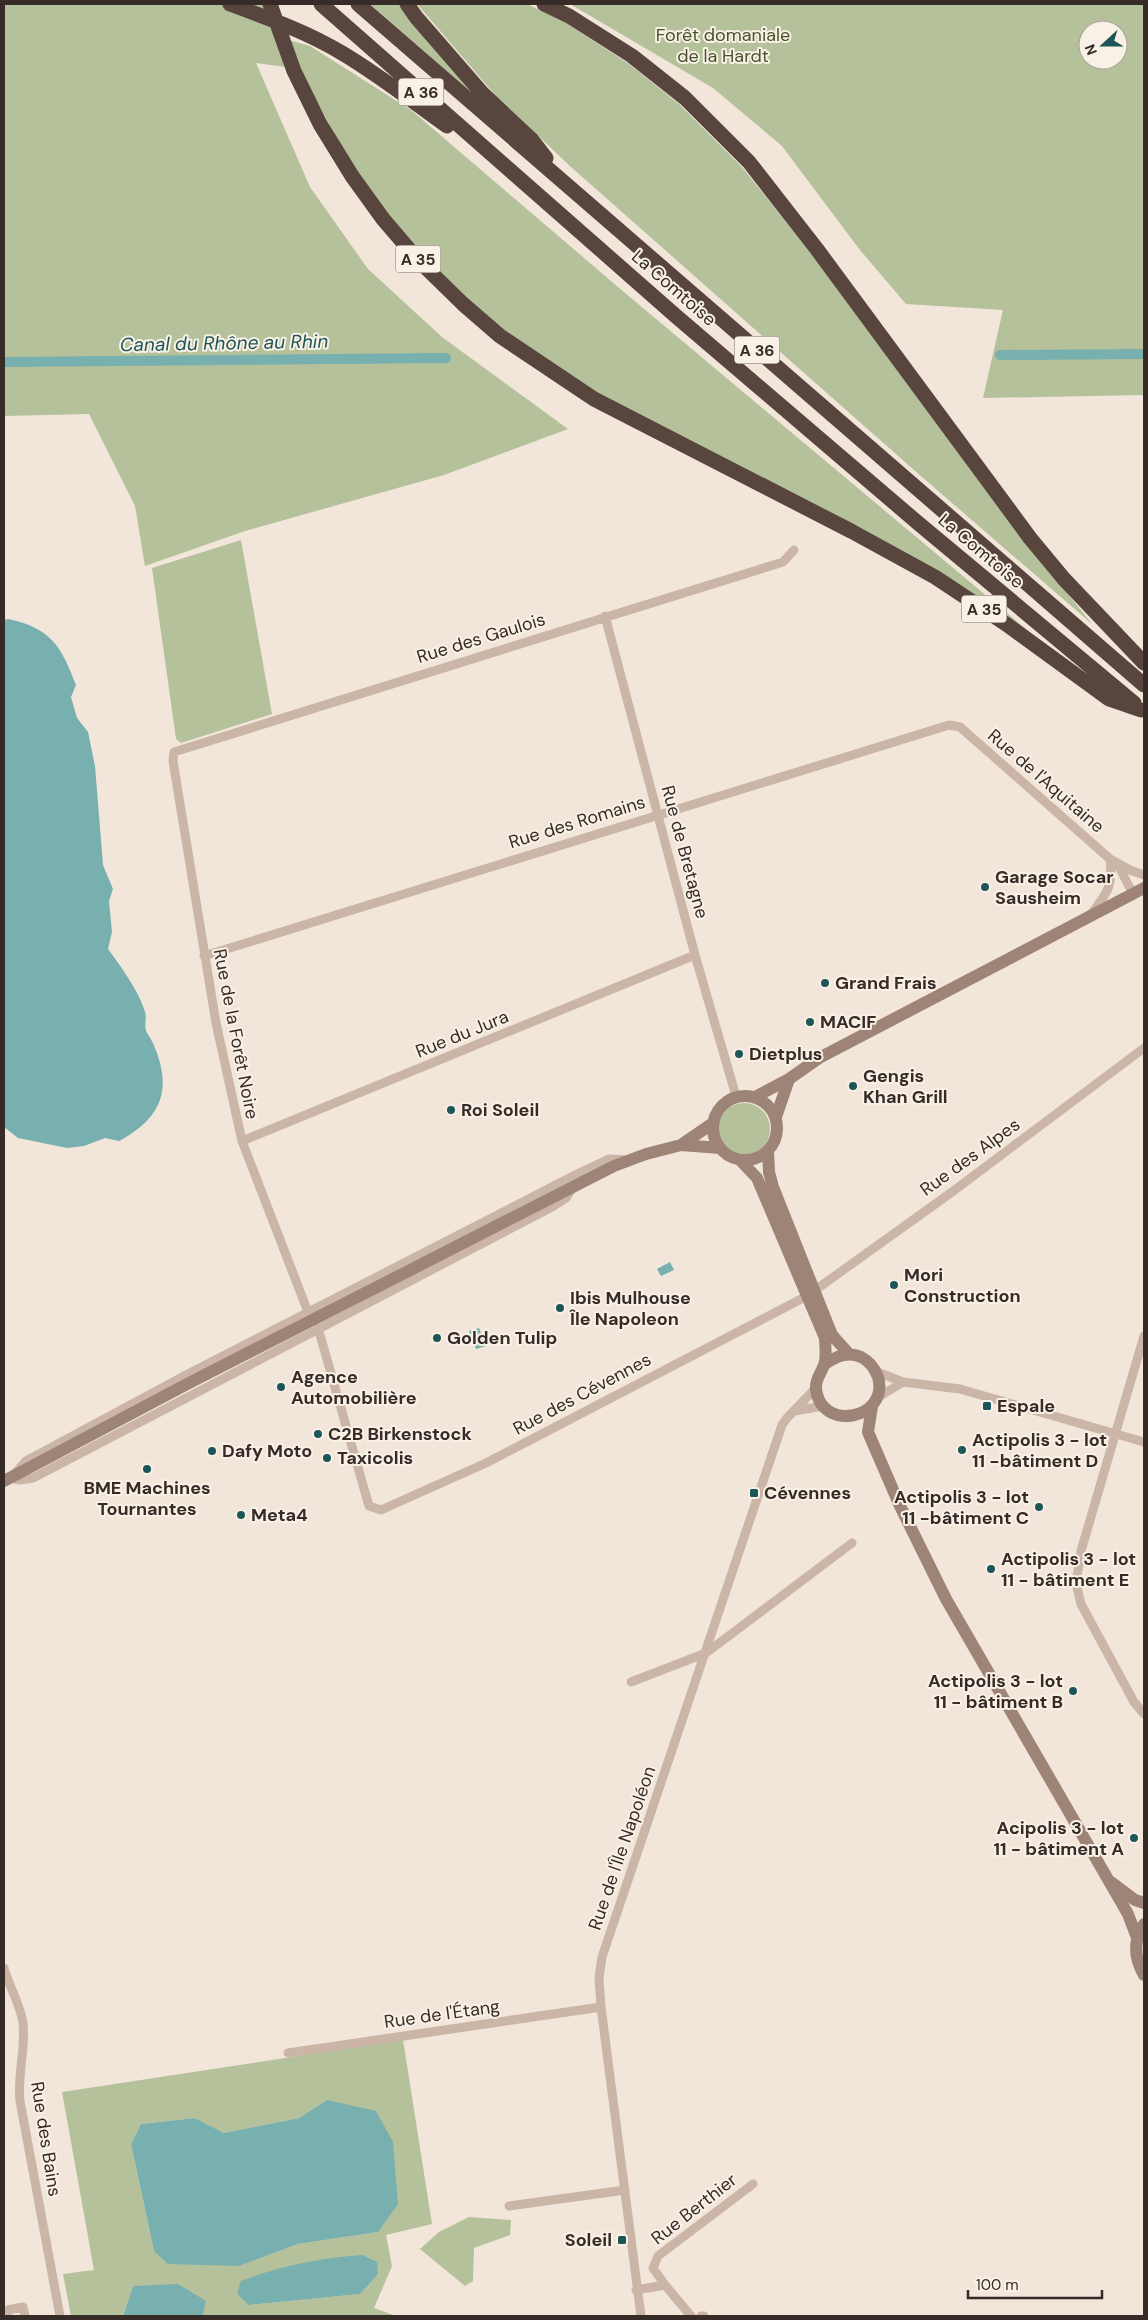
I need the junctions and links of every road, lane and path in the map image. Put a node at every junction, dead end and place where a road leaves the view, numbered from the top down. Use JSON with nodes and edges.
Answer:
{"nodes":[{"id":1,"x":230,"y":4,"type":"edge"},
{"id":2,"x":270,"y":4,"type":"edge"},
{"id":3,"x":321,"y":4,"type":"edge"},
{"id":4,"x":358,"y":4,"type":"edge"},
{"id":5,"x":407,"y":4,"type":"edge"},
{"id":6,"x":544,"y":4,"type":"edge"},
{"id":7,"x":521,"y":180,"type":"junction"},
{"id":8,"x":565,"y":182,"type":"junction"},
{"id":9,"x":794,"y":550,"type":"dead end"},
{"id":10,"x":606,"y":616,"type":"junction"},
{"id":11,"x":1144,"y":663,"type":"edge"},
{"id":12,"x":1144,"y":685,"type":"edge"},
{"id":13,"x":1143,"y":711,"type":"edge"},
{"id":14,"x":960,"y":727,"type":"joint"},
{"id":15,"x":174,"y":752,"type":"joint"},
{"id":16,"x":659,"y":813,"type":"junction"},
{"id":17,"x":1114,"y":861,"type":"junction"},
{"id":18,"x":1144,"y":875,"type":"edge"},
{"id":19,"x":1139,"y":891,"type":"edge"},
{"id":20,"x":1090,"y":916,"type":"junction"},
{"id":21,"x":695,"y":955,"type":"junction"},
{"id":22,"x":204,"y":956,"type":"junction"},
{"id":23,"x":1144,"y":1048,"type":"edge"},
{"id":24,"x":790,"y":1079,"type":"junction"},
{"id":25,"x":736,"y":1096,"type":"junction"},
{"id":26,"x":756,"y":1097,"type":"junction"},
{"id":27,"x":776,"y":1117,"type":"junction"},
{"id":28,"x":713,"y":1123,"type":"junction"},
{"id":29,"x":242,"y":1141,"type":"junction"},
{"id":30,"x":682,"y":1145,"type":"junction"},
{"id":31,"x":720,"y":1148,"type":"junction"},
{"id":32,"x":768,"y":1151,"type":"junction"},
{"id":33,"x":628,"y":1160,"type":"junction"},
{"id":34,"x":740,"y":1160,"type":"junction"},
{"id":35,"x":573,"y":1187,"type":"junction"},
{"id":36,"x":810,"y":1293,"type":"junction"},
{"id":37,"x":308,"y":1312,"type":"junction"},
{"id":38,"x":318,"y":1328,"type":"junction"},
{"id":39,"x":1144,"y":1336,"type":"edge"},
{"id":40,"x":850,"y":1354,"type":"junction"},
{"id":41,"x":825,"y":1364,"type":"junction"},
{"id":42,"x":875,"y":1371,"type":"junction"},
{"id":43,"x":903,"y":1382,"type":"junction"},
{"id":44,"x":816,"y":1388,"type":"junction"},
{"id":45,"x":874,"y":1402,"type":"junction"},
{"id":46,"x":823,"y":1406,"type":"junction"},
{"id":47,"x":794,"y":1411,"type":"junction"},
{"id":48,"x":845,"y":1417,"type":"junction"},
{"id":49,"x":868,"y":1432,"type":"junction"},
{"id":50,"x":1114,"y":1434,"type":"junction"},
{"id":51,"x":1144,"y":1442,"type":"edge"},
{"id":52,"x":7,"y":1479,"type":"edge"},
{"id":53,"x":852,"y":1543,"type":"dead end"},
{"id":54,"x":706,"y":1653,"type":"junction"},
{"id":55,"x":631,"y":1682,"type":"dead end"},
{"id":56,"x":1144,"y":1714,"type":"edge"},
{"id":57,"x":1107,"y":1878,"type":"junction"},
{"id":58,"x":1144,"y":1903,"type":"edge"},
{"id":59,"x":1144,"y":1924,"type":"edge"},
{"id":60,"x":1137,"y":1938,"type":"junction"},
{"id":61,"x":4,"y":1968,"type":"edge"},
{"id":62,"x":1144,"y":1975,"type":"edge"},
{"id":63,"x":601,"y":2007,"type":"junction"},
{"id":64,"x":288,"y":2053,"type":"dead end"},
{"id":65,"x":753,"y":2184,"type":"dead end"},
{"id":66,"x":625,"y":2190,"type":"junction"},
{"id":67,"x":509,"y":2206,"type":"dead end"},
{"id":68,"x":665,"y":2285,"type":"junction"},
{"id":69,"x":636,"y":2290,"type":"junction"},
{"id":70,"x":8,"y":2316,"type":"edge"},
{"id":71,"x":25,"y":2316,"type":"edge"},
{"id":72,"x":60,"y":2316,"type":"edge"},
{"id":73,"x":641,"y":2316,"type":"edge"},
{"id":74,"x":691,"y":2316,"type":"edge"}],
"edges":[{"from":1,"to":7,"type":"highway"},
{"from":2,"to":13,"type":"highway","number":"A 35"},
{"from":3,"to":7,"type":"highway","name":"La Comtoise","number":"A 36"},
{"from":4,"to":8,"type":"highway","name":"La Comtoise","number":"A 36"},
{"from":5,"to":8,"type":"highway"},
{"from":6,"to":11,"type":"highway"},
{"from":7,"to":13,"type":"highway","name":"La Comtoise","number":"A 36"},
{"from":8,"to":12,"type":"highway","name":"La Comtoise","number":"A 36"},
{"from":9,"to":10,"type":"street","name":"Rue des Gaulois"},
{"from":10,"to":15,"type":"street","name":"Rue des Gaulois"},
{"from":10,"to":16,"type":"street","name":"Rue de Bretagne"},
{"from":14,"to":16,"type":"street","name":"Rue des Romains"},
{"from":14,"to":17,"type":"street","name":"Rue de l'Aquitaine"},
{"from":15,"to":22,"type":"street","name":"Rue de la Forêt Noire"},
{"from":16,"to":21,"type":"street","name":"Rue de Bretagne"},
{"from":16,"to":22,"type":"street","name":"Rue des Romains"},
{"from":17,"to":18,"type":"street","name":"Rue de l'Aquitaine"},
{"from":17,"to":19,"type":"street","name":"Rue de l'Aquitaine"},
{"from":17,"to":20,"type":"street"},
{"from":19,"to":20,"type":"main road"},
{"from":20,"to":24,"type":"main road"},
{"from":21,"to":25,"type":"street","name":"Rue de Bretagne"},
{"from":21,"to":29,"type":"street","name":"Rue du Jura"},
{"from":22,"to":29,"type":"street","name":"Rue de la Forêt Noire"},
{"from":23,"to":36,"type":"street","name":"Rue des Alpes"},
{"from":24,"to":26,"type":"main road"},
{"from":24,"to":27,"type":"main road"},
{"from":25,"to":26,"type":"main road"},
{"from":25,"to":28,"type":"main road"},
{"from":26,"to":27,"type":"main road"},
{"from":27,"to":32,"type":"main road"},
{"from":28,"to":30,"type":"main road"},
{"from":28,"to":31,"type":"main road"},
{"from":29,"to":37,"type":"street","name":"Rue de la Forêt Noire"},
{"from":30,"to":31,"type":"main road"},
{"from":30,"to":33,"type":"main road"},
{"from":31,"to":34,"type":"main road"},
{"from":32,"to":34,"type":"main road"},
{"from":32,"to":36,"type":"main road"},
{"from":33,"to":35,"type":"main road"},
{"from":33,"to":37,"type":"street"},
{"from":34,"to":36,"type":"main road"},
{"from":35,"to":38,"type":"street"},
{"from":35,"to":52,"type":"main road"},
{"from":36,"to":38,"type":"street","name":"Rue des Cévennes"},
{"from":36,"to":40,"type":"main road"},
{"from":36,"to":41,"type":"main road"},
{"from":37,"to":52,"type":"street"},
{"from":38,"to":52,"type":"street"},
{"from":39,"to":50,"type":"street"},
{"from":40,"to":41,"type":"main road"},
{"from":40,"to":42,"type":"main road"},
{"from":41,"to":44,"type":"main road"},
{"from":42,"to":43,"type":"street"},
{"from":42,"to":45,"type":"main road"},
{"from":43,"to":45,"type":"street"},
{"from":43,"to":50,"type":"street"},
{"from":44,"to":46,"type":"main road"},
{"from":44,"to":47,"type":"street","name":"Rue de l'Île Napoléon"},
{"from":45,"to":48,"type":"main road"},
{"from":45,"to":49,"type":"main road"},
{"from":46,"to":47,"type":"street"},
{"from":46,"to":48,"type":"main road"},
{"from":47,"to":54,"type":"street","name":"Rue de l'Île Napoléon"},
{"from":48,"to":49,"type":"main road"},
{"from":49,"to":57,"type":"main road"},
{"from":50,"to":51,"type":"street"},
{"from":50,"to":56,"type":"street"},
{"from":53,"to":54,"type":"street"},
{"from":54,"to":55,"type":"street"},
{"from":54,"to":63,"type":"street","name":"Rue de l'Île Napoléon"},
{"from":57,"to":58,"type":"main road"},
{"from":57,"to":60,"type":"main road"},
{"from":59,"to":60,"type":"main road"},
{"from":60,"to":62,"type":"main road"},
{"from":61,"to":72,"type":"street","name":"Rue des Bains"},
{"from":63,"to":64,"type":"street","name":"Rue de l'Étang"},
{"from":63,"to":66,"type":"street","name":"Rue de l'Île Napoléon"},
{"from":65,"to":68,"type":"street","name":"Rue Berthier"},
{"from":66,"to":67,"type":"street"},
{"from":66,"to":69,"type":"street","name":"Rue de l'Île Napoléon"},
{"from":68,"to":69,"type":"street"},
{"from":68,"to":74,"type":"street","name":"Rue Berthier"},
{"from":69,"to":73,"type":"street","name":"Rue de l'Île Napoléon"},
{"from":70,"to":71,"type":"street"}]}
